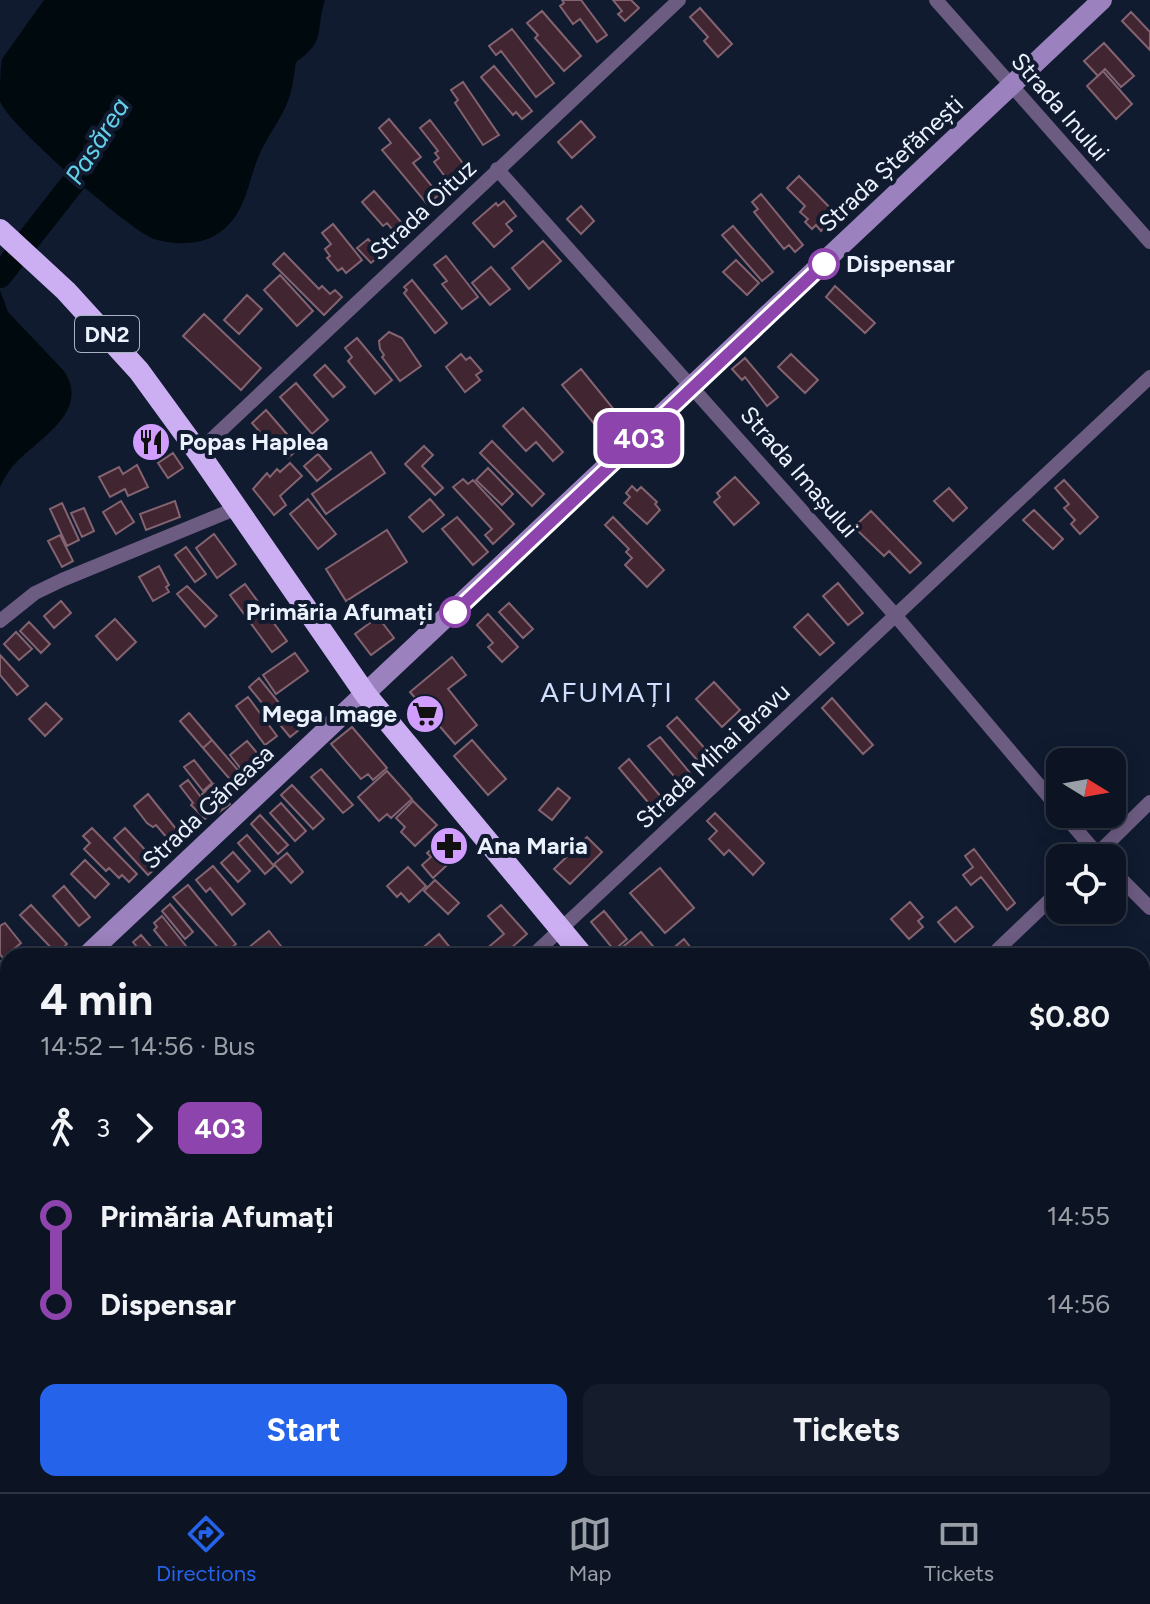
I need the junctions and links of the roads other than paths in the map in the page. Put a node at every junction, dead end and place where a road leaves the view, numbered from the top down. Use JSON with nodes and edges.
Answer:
{"nodes":[{"id":1,"x":679,"y":0,"type":"edge"},
{"id":2,"x":936,"y":0,"type":"edge"},
{"id":3,"x":1102,"y":0,"type":"edge"},
{"id":4,"x":1012,"y":86,"type":"junction"},
{"id":5,"x":497,"y":169,"type":"junction"},
{"id":6,"x":0,"y":230,"type":"edge"},
{"id":7,"x":1150,"y":242,"type":"edge"},
{"id":8,"x":1150,"y":377,"type":"edge"},
{"id":9,"x":694,"y":387,"type":"junction"},
{"id":10,"x":198,"y":452,"type":"junction"},
{"id":11,"x":237,"y":508,"type":"junction"},
{"id":12,"x":895,"y":615,"type":"junction"},
{"id":13,"x":0,"y":621,"type":"edge"},
{"id":14,"x":366,"y":695,"type":"junction"},
{"id":15,"x":1046,"y":793,"type":"edge"},
{"id":16,"x":1150,"y":802,"type":"edge"},
{"id":17,"x":1074,"y":828,"type":"edge"},
{"id":18,"x":1087,"y":844,"type":"edge"},
{"id":19,"x":1110,"y":844,"type":"edge"},
{"id":20,"x":1126,"y":884,"type":"edge"},
{"id":21,"x":1046,"y":903,"type":"edge"},
{"id":22,"x":1150,"y":908,"type":"edge"},
{"id":23,"x":560,"y":929,"type":"junction"},
{"id":24,"x":95,"y":948,"type":"edge"},
{"id":25,"x":540,"y":948,"type":"edge"},
{"id":26,"x":576,"y":948,"type":"edge"},
{"id":27,"x":999,"y":948,"type":"edge"}],
"edges":[{"from":1,"to":5,"type":"street","name":"Strada Oituz"},
{"from":2,"to":4,"type":"street","name":"Strada Inului"},
{"from":3,"to":4,"type":"main road","name":"Strada Ștefănești"},
{"from":4,"to":7,"type":"street","name":"Strada Inului"},
{"from":4,"to":9,"type":"main road","name":"Strada Ștefănești"},
{"from":5,"to":9,"type":"street","name":"Strada Imașului"},
{"from":5,"to":10,"type":"street","name":"Strada Oituz"},
{"from":6,"to":10,"type":"highway","number":"DN2"},
{"from":8,"to":12,"type":"street","name":"Strada Mihai Bravu"},
{"from":9,"to":12,"type":"street","name":"Strada Imașului"},
{"from":9,"to":14,"type":"main road","name":"Strada Ștefănești"},
{"from":10,"to":11,"type":"highway","number":"DN2"},
{"from":11,"to":13,"type":"street"},
{"from":11,"to":14,"type":"highway","number":"DN2"},
{"from":12,"to":15,"type":"street","name":"Strada Imașului"},
{"from":12,"to":23,"type":"street","name":"Strada Mihai Bravu"},
{"from":14,"to":23,"type":"highway","number":"DN2"},
{"from":14,"to":24,"type":"main road","name":"Strada Găneasa"},
{"from":16,"to":19,"type":"street"},
{"from":17,"to":18,"type":"street","name":"Strada Imașului"},
{"from":20,"to":22,"type":"street"},
{"from":21,"to":27,"type":"street"},
{"from":23,"to":25,"type":"street","name":"Strada Mihai Bravu"},
{"from":23,"to":26,"type":"highway","number":"DN2"}]}
